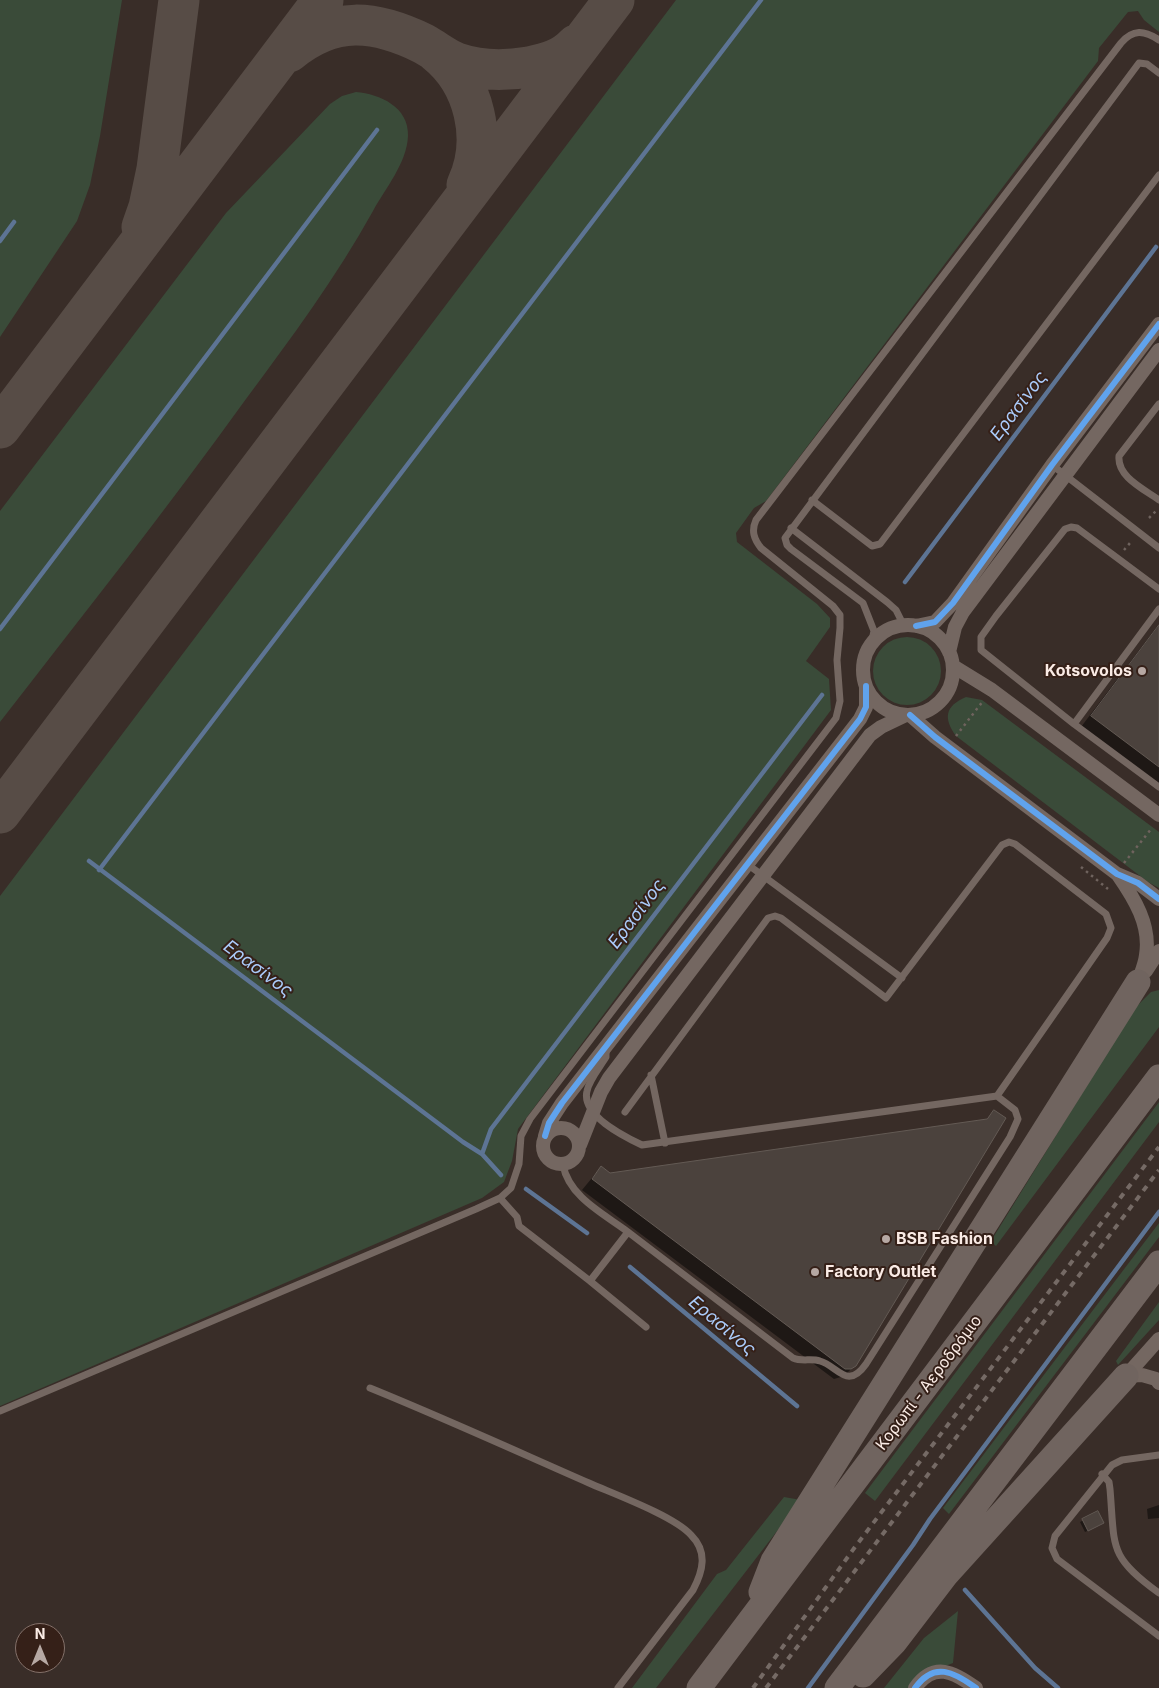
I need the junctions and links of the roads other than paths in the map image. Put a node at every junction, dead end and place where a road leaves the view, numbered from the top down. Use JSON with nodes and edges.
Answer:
{"nodes":[{"id":1,"x":1159,"y":40,"type":"edge"},
{"id":2,"x":1159,"y":73,"type":"edge"},
{"id":3,"x":1159,"y":175,"type":"edge"},
{"id":4,"x":1159,"y":324,"type":"edge"},
{"id":5,"x":1159,"y":350,"type":"edge"},
{"id":6,"x":1159,"y":404,"type":"edge"},
{"id":7,"x":1052,"y":465,"type":"junction"},
{"id":8,"x":1066,"y":474,"type":"junction"},
{"id":9,"x":812,"y":500,"type":"junction"},
{"id":10,"x":1159,"y":500,"type":"edge"},
{"id":11,"x":791,"y":528,"type":"junction"},
{"id":12,"x":1159,"y":548,"type":"edge"},
{"id":13,"x":1159,"y":590,"type":"edge"},
{"id":14,"x":1159,"y":609,"type":"edge"},
{"id":15,"x":910,"y":626,"type":"junction"},
{"id":16,"x":871,"y":645,"type":"junction"},
{"id":17,"x":949,"y":652,"type":"junction"},
{"id":18,"x":953,"y":666,"type":"junction"},
{"id":19,"x":866,"y":686,"type":"junction"},
{"id":20,"x":908,"y":715,"type":"junction"},
{"id":21,"x":1074,"y":724,"type":"junction"},
{"id":22,"x":1159,"y":786,"type":"edge"},
{"id":23,"x":1156,"y":821,"type":"edge"},
{"id":24,"x":747,"y":864,"type":"junction"},
{"id":25,"x":1120,"y":869,"type":"junction"},
{"id":26,"x":764,"y":875,"type":"junction"},
{"id":27,"x":1159,"y":899,"type":"edge"},
{"id":28,"x":1159,"y":952,"type":"edge"},
{"id":29,"x":902,"y":978,"type":"junction"},
{"id":30,"x":1138,"y":982,"type":"junction"},
{"id":31,"x":606,"y":1048,"type":"junction"},
{"id":32,"x":651,"y":1075,"type":"junction"},
{"id":33,"x":1159,"y":1077,"type":"edge"},
{"id":34,"x":997,"y":1096,"type":"junction"},
{"id":35,"x":625,"y":1112,"type":"dead end"},
{"id":36,"x":592,"y":1113,"type":"junction"},
{"id":37,"x":546,"y":1136,"type":"junction"},
{"id":38,"x":665,"y":1143,"type":"junction"},
{"id":39,"x":580,"y":1146,"type":"junction"},
{"id":40,"x":563,"y":1165,"type":"junction"},
{"id":41,"x":500,"y":1198,"type":"junction"},
{"id":42,"x":628,"y":1232,"type":"junction"},
{"id":43,"x":1159,"y":1263,"type":"edge"},
{"id":44,"x":590,"y":1281,"type":"junction"},
{"id":45,"x":646,"y":1327,"type":"dead end"},
{"id":46,"x":1159,"y":1340,"type":"edge"},
{"id":47,"x":1126,"y":1376,"type":"junction"},
{"id":48,"x":1159,"y":1383,"type":"edge"},
{"id":49,"x":370,"y":1388,"type":"dead end"},
{"id":50,"x":0,"y":1412,"type":"edge"},
{"id":51,"x":1159,"y":1455,"type":"edge"},
{"id":52,"x":1102,"y":1474,"type":"junction"},
{"id":53,"x":1159,"y":1593,"type":"edge"},
{"id":54,"x":750,"y":1620,"type":"junction"},
{"id":55,"x":1159,"y":1636,"type":"edge"},
{"id":56,"x":618,"y":1688,"type":"edge"},
{"id":57,"x":699,"y":1688,"type":"edge"},
{"id":58,"x":837,"y":1688,"type":"edge"},
{"id":59,"x":851,"y":1688,"type":"edge"},
{"id":60,"x":915,"y":1688,"type":"edge"},
{"id":61,"x":976,"y":1688,"type":"edge"}],
"edges":[{"from":1,"to":41,"type":"lane"},
{"from":2,"to":9,"type":"lane"},
{"from":3,"to":9,"type":"lane"},
{"from":4,"to":7,"type":"street"},
{"from":5,"to":8,"type":"street"},
{"from":6,"to":10,"type":"lane"},
{"from":7,"to":8,"type":"lane"},
{"from":7,"to":15,"type":"street"},
{"from":8,"to":12,"type":"lane"},
{"from":8,"to":17,"type":"street"},
{"from":9,"to":11,"type":"lane"},
{"from":11,"to":15,"type":"lane"},
{"from":11,"to":16,"type":"lane"},
{"from":13,"to":21,"type":"lane"},
{"from":14,"to":21,"type":"lane"},
{"from":15,"to":16,"type":"street"},
{"from":15,"to":17,"type":"street"},
{"from":16,"to":19,"type":"street"},
{"from":17,"to":18,"type":"street"},
{"from":18,"to":20,"type":"street"},
{"from":18,"to":23,"type":"street"},
{"from":19,"to":20,"type":"street"},
{"from":19,"to":24,"type":"street"},
{"from":20,"to":25,"type":"street"},
{"from":20,"to":26,"type":"street"},
{"from":21,"to":22,"type":"lane"},
{"from":24,"to":26,"type":"lane"},
{"from":24,"to":31,"type":"street"},
{"from":25,"to":27,"type":"street"},
{"from":25,"to":30,"type":"street"},
{"from":26,"to":29,"type":"lane"},
{"from":26,"to":36,"type":"street"},
{"from":28,"to":30,"type":"street"},
{"from":29,"to":32,"type":"lane"},
{"from":29,"to":34,"type":"lane"},
{"from":30,"to":54,"type":"highway"},
{"from":31,"to":36,"type":"lane"},
{"from":31,"to":37,"type":"street"},
{"from":32,"to":35,"type":"lane"},
{"from":32,"to":38,"type":"lane"},
{"from":33,"to":54,"type":"highway","name":"Κορωπί - Αεροδρόμιο"},
{"from":34,"to":38,"type":"lane"},
{"from":34,"to":42,"type":"lane"},
{"from":36,"to":38,"type":"lane"},
{"from":36,"to":39,"type":"street"},
{"from":37,"to":39,"type":"street"},
{"from":37,"to":40,"type":"street"},
{"from":39,"to":40,"type":"street"},
{"from":40,"to":42,"type":"lane"},
{"from":41,"to":44,"type":"lane"},
{"from":41,"to":50,"type":"lane"},
{"from":42,"to":44,"type":"lane"},
{"from":43,"to":58,"type":"highway"},
{"from":44,"to":45,"type":"lane"},
{"from":46,"to":47,"type":"street"},
{"from":47,"to":48,"type":"street"},
{"from":47,"to":59,"type":"highway"},
{"from":49,"to":56,"type":"lane"},
{"from":51,"to":52,"type":"lane"},
{"from":52,"to":53,"type":"lane"},
{"from":52,"to":55,"type":"lane"},
{"from":54,"to":57,"type":"highway","name":"Κορωπί - Αεροδρόμιο"},
{"from":60,"to":61,"type":"street"}]}
